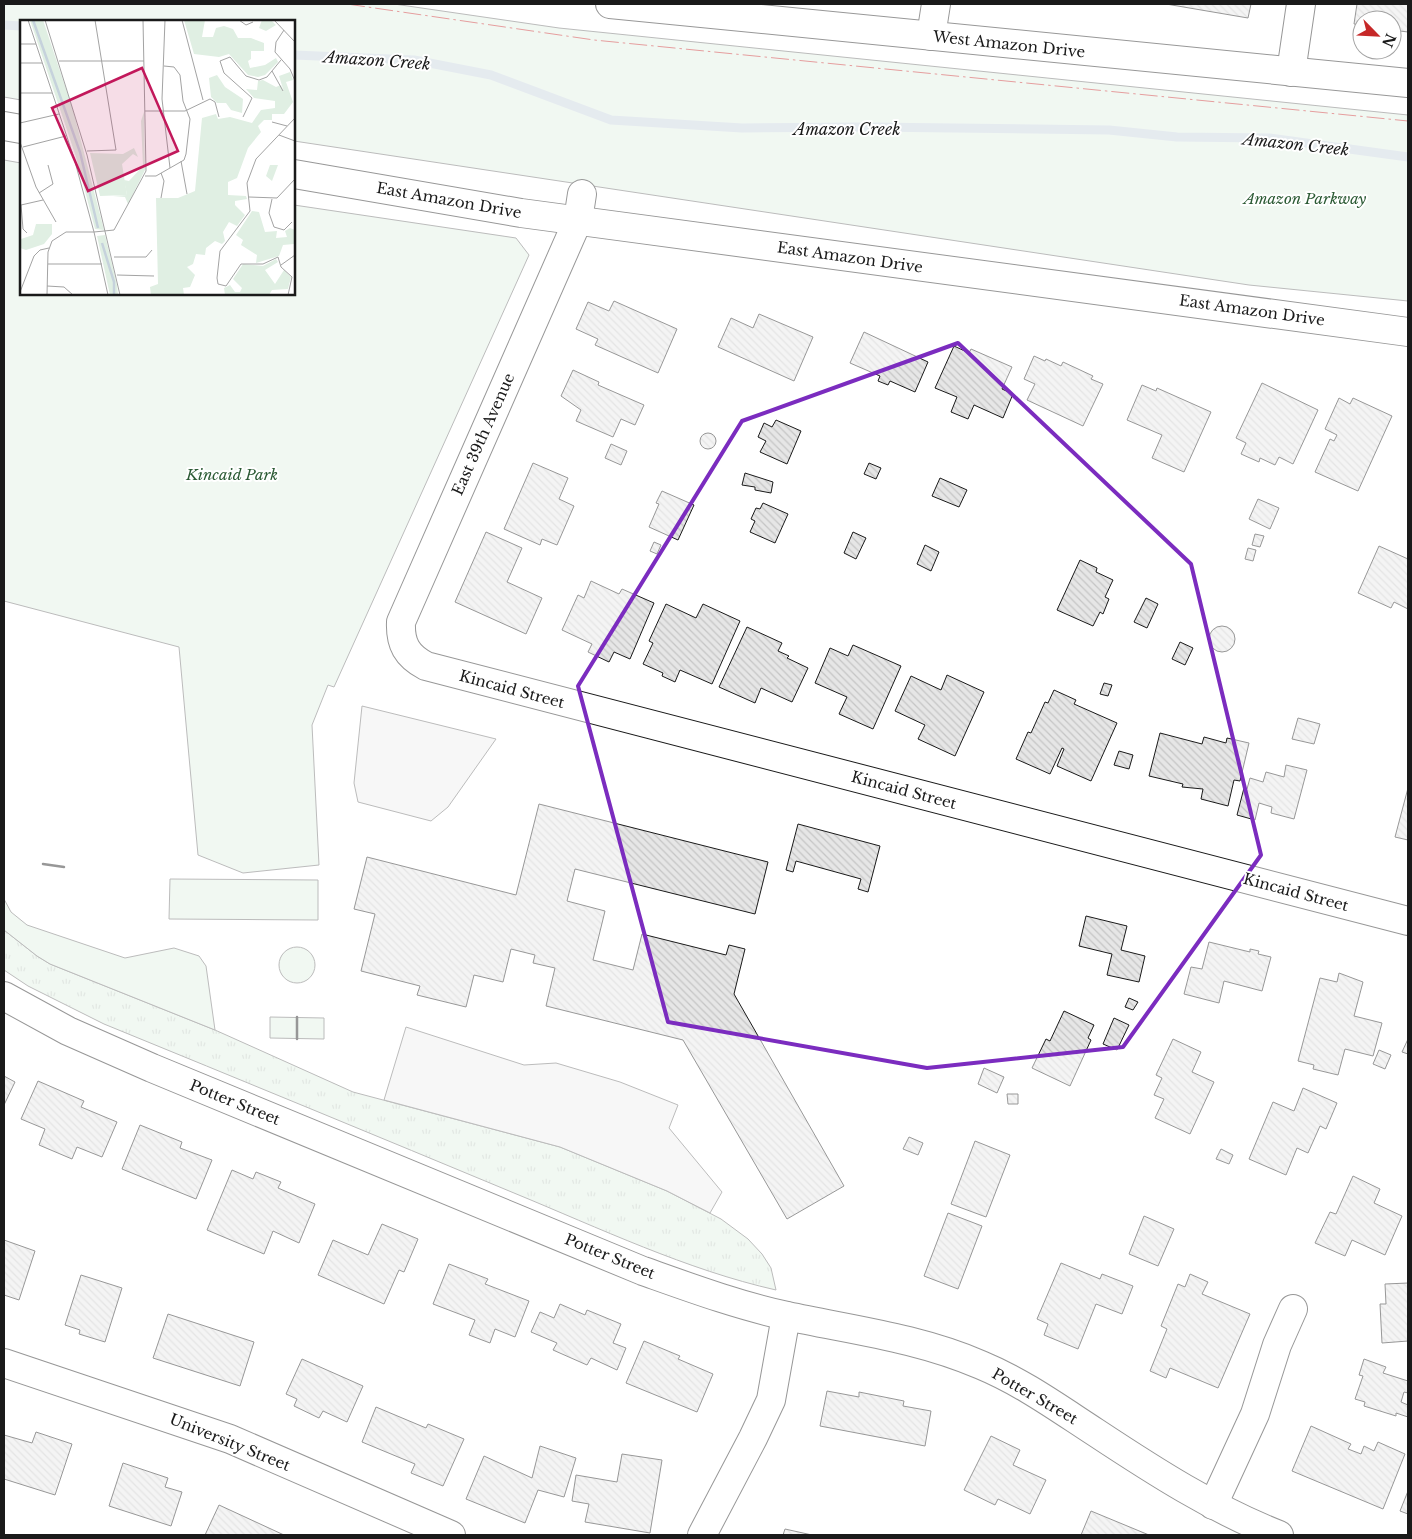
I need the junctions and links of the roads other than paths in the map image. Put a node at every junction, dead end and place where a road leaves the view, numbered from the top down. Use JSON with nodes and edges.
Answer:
{"nodes":[{"id":1,"x":610,"y":4,"type":"edge"},
{"id":2,"x":936,"y":4,"type":"edge"},
{"id":3,"x":1301,"y":4,"type":"edge"},
{"id":4,"x":931,"y":36,"type":"junction"},
{"id":5,"x":1291,"y":72,"type":"junction"},
{"id":6,"x":1408,"y":83,"type":"edge"},
{"id":7,"x":4,"y":126,"type":"edge"},
{"id":8,"x":20,"y":129,"type":"edge"},
{"id":9,"x":295,"y":174,"type":"edge"},
{"id":10,"x":582,"y":194,"type":"dead end"},
{"id":11,"x":578,"y":220,"type":"junction"},
{"id":12,"x":1408,"y":332,"type":"edge"},
{"id":13,"x":405,"y":650,"type":"joint"},
{"id":14,"x":1408,"y":921,"type":"edge"},
{"id":15,"x":4,"y":996,"type":"edge"},
{"id":16,"x":1293,"y":1309,"type":"dead end"},
{"id":17,"x":786,"y":1316,"type":"junction"},
{"id":18,"x":4,"y":1363,"type":"edge"},
{"id":19,"x":1213,"y":1505,"type":"junction"},
{"id":20,"x":452,"y":1535,"type":"edge"},
{"id":21,"x":702,"y":1535,"type":"edge"},
{"id":22,"x":1279,"y":1535,"type":"edge"}],
"edges":[{"from":1,"to":4,"type":"street","name":"West Amazon Drive"},
{"from":2,"to":4,"type":"street"},
{"from":3,"to":5,"type":"street"},
{"from":4,"to":5,"type":"street","name":"West Amazon Drive"},
{"from":5,"to":6,"type":"street","name":"West Amazon Drive"},
{"from":7,"to":8,"type":"street"},
{"from":9,"to":11,"type":"street","name":"East Amazon Drive"},
{"from":10,"to":11,"type":"street","name":"East 39th Avenue"},
{"from":11,"to":12,"type":"street","name":"East Amazon Drive"},
{"from":11,"to":13,"type":"street","name":"East 39th Avenue"},
{"from":13,"to":14,"type":"street","name":"Kincaid Street"},
{"from":15,"to":17,"type":"street","name":"Potter Street"},
{"from":16,"to":19,"type":"street"},
{"from":17,"to":19,"type":"street","name":"Potter Street"},
{"from":17,"to":21,"type":"street"},
{"from":18,"to":20,"type":"street","name":"University Street"},
{"from":19,"to":22,"type":"street","name":"Potter Street"}]}
